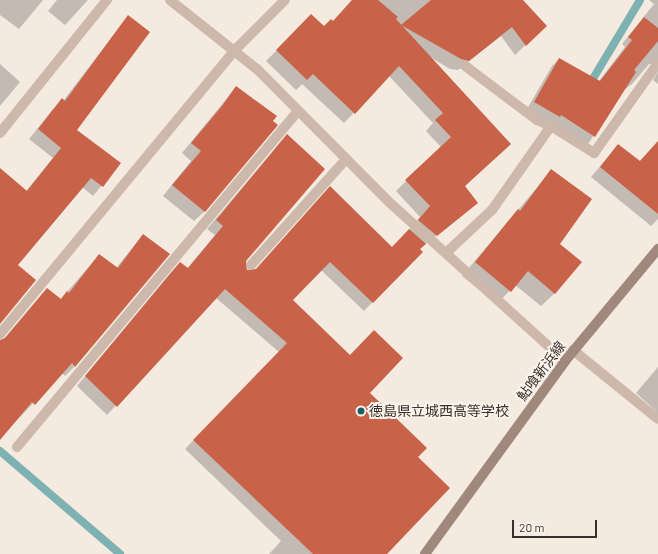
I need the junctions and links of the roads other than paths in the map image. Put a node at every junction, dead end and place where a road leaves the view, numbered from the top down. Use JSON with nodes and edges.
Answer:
{"nodes":[{"id":1,"x":107,"y":0,"type":"edge"},
{"id":2,"x":170,"y":0,"type":"edge"},
{"id":3,"x":285,"y":0,"type":"edge"},
{"id":4,"x":234,"y":51,"type":"junction"},
{"id":5,"x":658,"y":63,"type":"edge"},
{"id":6,"x":464,"y":65,"type":"dead end"},
{"id":7,"x":298,"y":110,"type":"junction"},
{"id":8,"x":551,"y":126,"type":"junction"},
{"id":9,"x":0,"y":133,"type":"edge"},
{"id":10,"x":346,"y":159,"type":"junction"},
{"id":11,"x":658,"y":249,"type":"edge"},
{"id":12,"x":446,"y":253,"type":"junction"},
{"id":13,"x":251,"y":265,"type":"dead end"},
{"id":14,"x":0,"y":334,"type":"edge"},
{"id":15,"x":573,"y":350,"type":"junction"},
{"id":16,"x":565,"y":360,"type":"junction"},
{"id":17,"x":658,"y":420,"type":"edge"},
{"id":18,"x":17,"y":447,"type":"dead end"},
{"id":19,"x":425,"y":554,"type":"edge"}],
"edges":[{"from":1,"to":9,"type":"street"},
{"from":2,"to":4,"type":"street"},
{"from":3,"to":4,"type":"street"},
{"from":4,"to":7,"type":"street"},
{"from":4,"to":14,"type":"street"},
{"from":5,"to":8,"type":"street"},
{"from":6,"to":8,"type":"street"},
{"from":7,"to":10,"type":"street"},
{"from":7,"to":18,"type":"street"},
{"from":8,"to":12,"type":"street"},
{"from":10,"to":12,"type":"street"},
{"from":10,"to":13,"type":"street"},
{"from":11,"to":15,"type":"main road","name":"鮎喰新浜線"},
{"from":12,"to":16,"type":"street"},
{"from":15,"to":16,"type":"main road","name":"鮎喰新浜線"},
{"from":15,"to":17,"type":"street"},
{"from":16,"to":19,"type":"main road","name":"鮎喰新浜線"}]}
